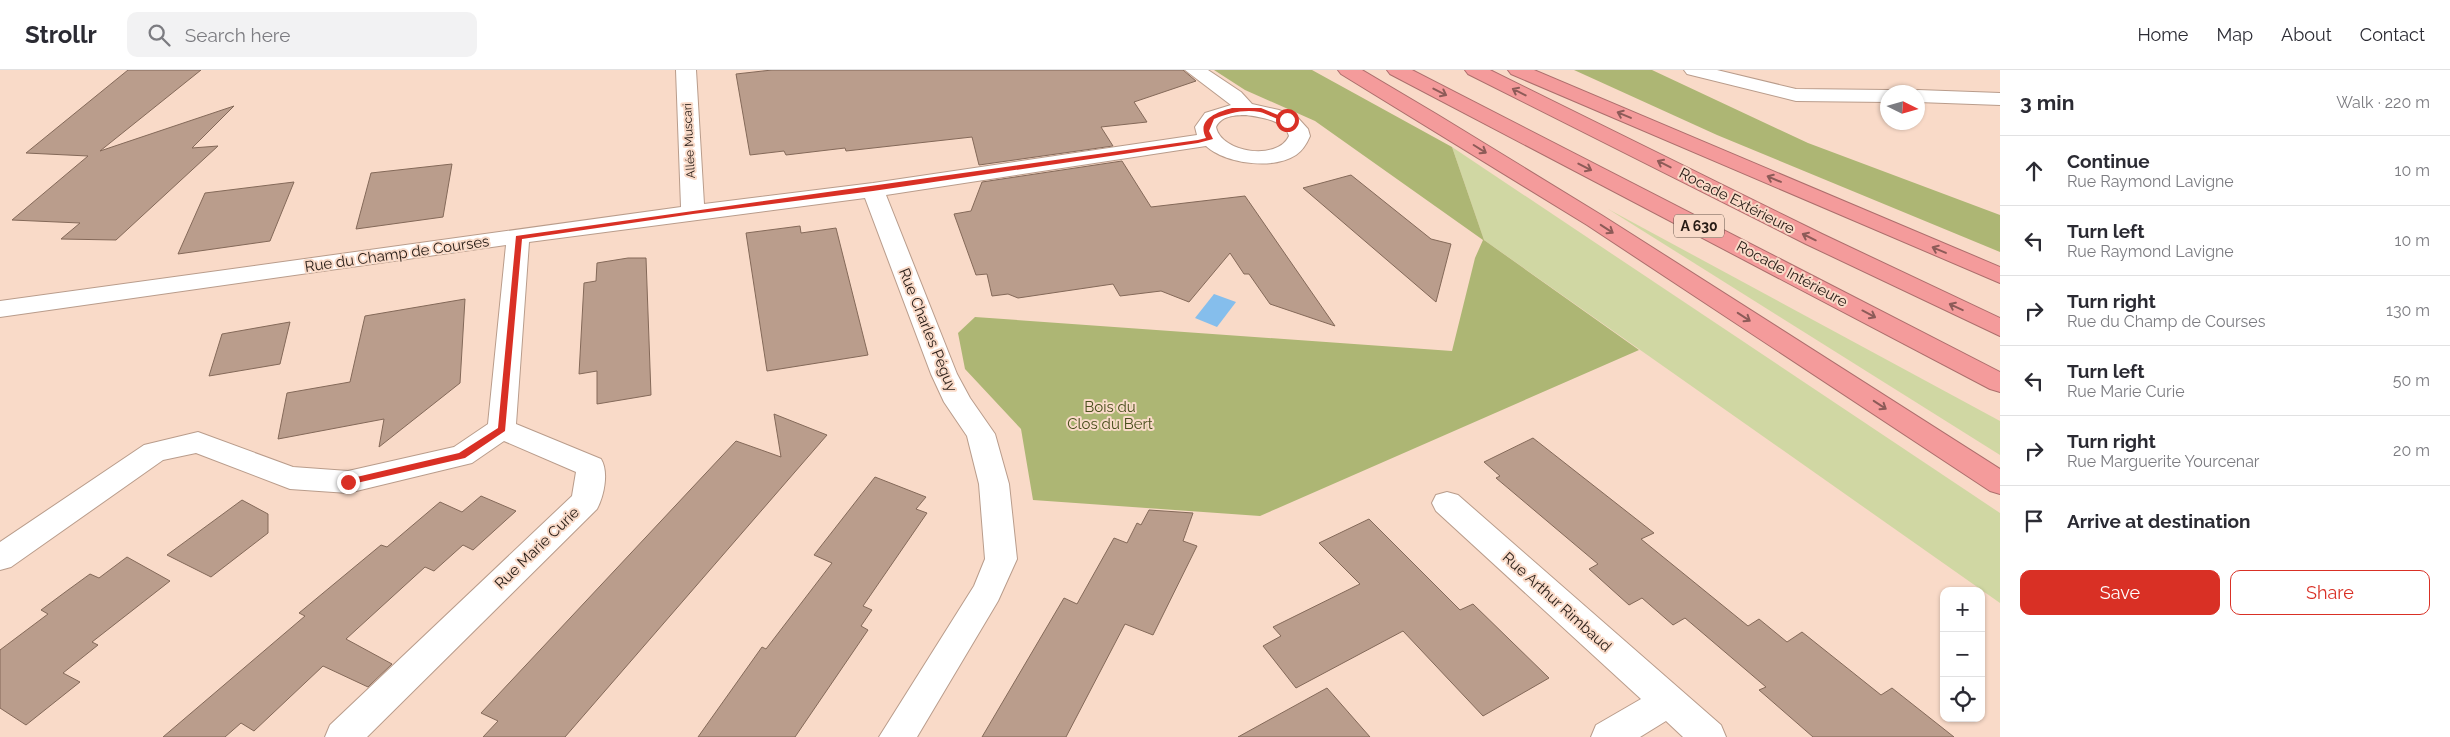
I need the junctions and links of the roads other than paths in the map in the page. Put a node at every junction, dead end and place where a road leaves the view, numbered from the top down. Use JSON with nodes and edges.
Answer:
{"nodes":[{"id":1,"x":686,"y":70,"type":"edge"},
{"id":2,"x":1195,"y":70,"type":"edge"},
{"id":3,"x":1348,"y":70,"type":"edge"},
{"id":4,"x":1397,"y":70,"type":"edge"},
{"id":5,"x":1475,"y":70,"type":"edge"},
{"id":6,"x":1518,"y":70,"type":"edge"},
{"id":7,"x":1694,"y":70,"type":"edge"},
{"id":8,"x":1880,"y":96,"type":"edge"},
{"id":9,"x":1925,"y":96,"type":"edge"},
{"id":10,"x":2000,"y":99,"type":"edge"},
{"id":11,"x":1246,"y":108,"type":"junction"},
{"id":12,"x":1210,"y":139,"type":"junction"},
{"id":13,"x":873,"y":190,"type":"junction"},
{"id":14,"x":693,"y":212,"type":"junction"},
{"id":15,"x":518,"y":238,"type":"junction"},
{"id":16,"x":2000,"y":276,"type":"edge"},
{"id":17,"x":0,"y":309,"type":"edge"},
{"id":18,"x":2000,"y":328,"type":"edge"},
{"id":19,"x":2000,"y":383,"type":"edge"},
{"id":20,"x":502,"y":429,"type":"junction"},
{"id":21,"x":2000,"y":482,"type":"edge"},
{"id":22,"x":1447,"y":502,"type":"dead end"},
{"id":23,"x":0,"y":558,"type":"edge"},
{"id":24,"x":1668,"y":702,"type":"junction"},
{"id":25,"x":343,"y":737,"type":"edge"},
{"id":26,"x":897,"y":737,"type":"edge"},
{"id":27,"x":1609,"y":737,"type":"edge"},
{"id":28,"x":1708,"y":737,"type":"edge"}],
"edges":[{"from":1,"to":14,"type":"street","name":"Allée Muscari"},
{"from":2,"to":11,"type":"street"},
{"from":3,"to":21,"type":"highway","one_way":true},
{"from":4,"to":19,"type":"highway","name":"Rocade Intérieure","number":"A 630","one_way":true},
{"from":18,"to":5,"type":"highway","name":"Rocade Extérieure","number":"A 630","one_way":true},
{"from":16,"to":6,"type":"highway","one_way":true},
{"from":7,"to":8,"type":"street"},
{"from":9,"to":10,"type":"street"},
{"from":11,"to":12,"type":"street"},
{"from":11,"to":12,"type":"street"},
{"from":12,"to":13,"type":"street","name":"Rue du Champ de Courses"},
{"from":13,"to":14,"type":"street","name":"Rue du Champ de Courses"},
{"from":13,"to":26,"type":"street","name":"Rue Charles Péguy"},
{"from":14,"to":15,"type":"street","name":"Rue du Champ de Courses"},
{"from":15,"to":17,"type":"street","name":"Rue du Champ de Courses"},
{"from":15,"to":20,"type":"street"},
{"from":20,"to":23,"type":"street"},
{"from":20,"to":25,"type":"street","name":"Rue Marie Curie"},
{"from":22,"to":24,"type":"street","name":"Rue Arthur Rimbaud"},
{"from":24,"to":27,"type":"street"},
{"from":24,"to":28,"type":"street","name":"Rue Arthur Rimbaud"}]}
